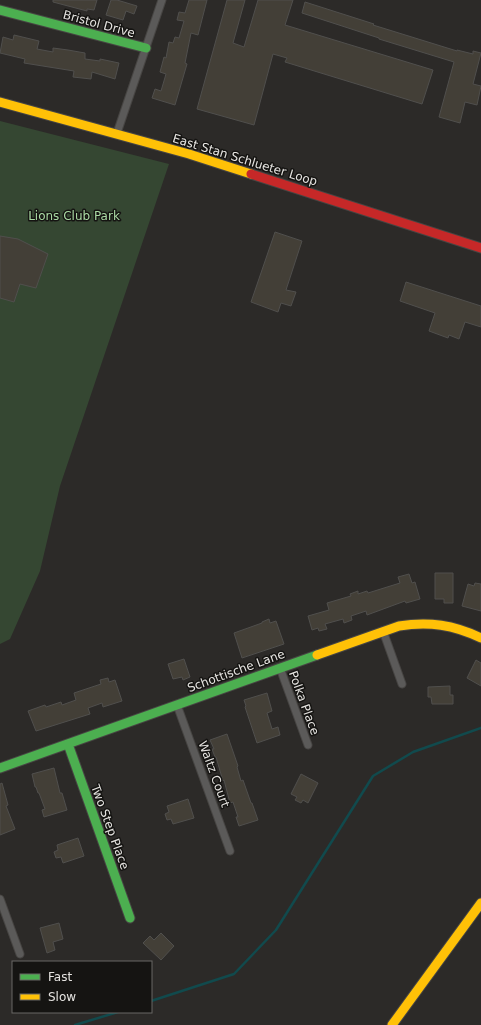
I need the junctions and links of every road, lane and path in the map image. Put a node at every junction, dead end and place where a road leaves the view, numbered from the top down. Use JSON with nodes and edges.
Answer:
{"nodes":[{"id":1,"x":162,"y":0,"type":"edge"},
{"id":2,"x":0,"y":10,"type":"edge"},
{"id":3,"x":146,"y":48,"type":"junction"},
{"id":4,"x":0,"y":102,"type":"edge"},
{"id":5,"x":117,"y":134,"type":"junction"},
{"id":6,"x":481,"y":248,"type":"edge"},
{"id":7,"x":383,"y":631,"type":"junction"},
{"id":8,"x":481,"y":638,"type":"edge"},
{"id":9,"x":280,"y":668,"type":"junction"},
{"id":10,"x":402,"y":684,"type":"dead end"},
{"id":11,"x":178,"y":705,"type":"junction"},
{"id":12,"x":68,"y":744,"type":"junction"},
{"id":13,"x":308,"y":745,"type":"dead end"},
{"id":14,"x":0,"y":768,"type":"edge"},
{"id":15,"x":230,"y":851,"type":"dead end"},
{"id":16,"x":0,"y":899,"type":"edge"},
{"id":17,"x":481,"y":903,"type":"edge"},
{"id":18,"x":130,"y":918,"type":"dead end"},
{"id":19,"x":20,"y":954,"type":"dead end"},
{"id":20,"x":392,"y":1025,"type":"edge"}],
"edges":[{"from":1,"to":3,"type":"street"},
{"from":2,"to":3,"type":"street","name":"Bristol Drive"},
{"from":3,"to":5,"type":"street"},
{"from":4,"to":5,"type":"street","name":"East Stan Schlueter Loop"},
{"from":5,"to":6,"type":"street","name":"East Stan Schlueter Loop"},
{"from":7,"to":8,"type":"street","name":"Schottische Lane"},
{"from":7,"to":9,"type":"street","name":"Schottische Lane"},
{"from":7,"to":10,"type":"street"},
{"from":9,"to":11,"type":"street","name":"Schottische Lane"},
{"from":9,"to":13,"type":"street","name":"Polka Place"},
{"from":11,"to":12,"type":"street","name":"Schottische Lane"},
{"from":11,"to":15,"type":"street","name":"Waltz Court"},
{"from":12,"to":14,"type":"street","name":"Schottische Lane"},
{"from":12,"to":18,"type":"street","name":"Two Step Place"},
{"from":16,"to":19,"type":"street"},
{"from":17,"to":20,"type":"street"}]}
